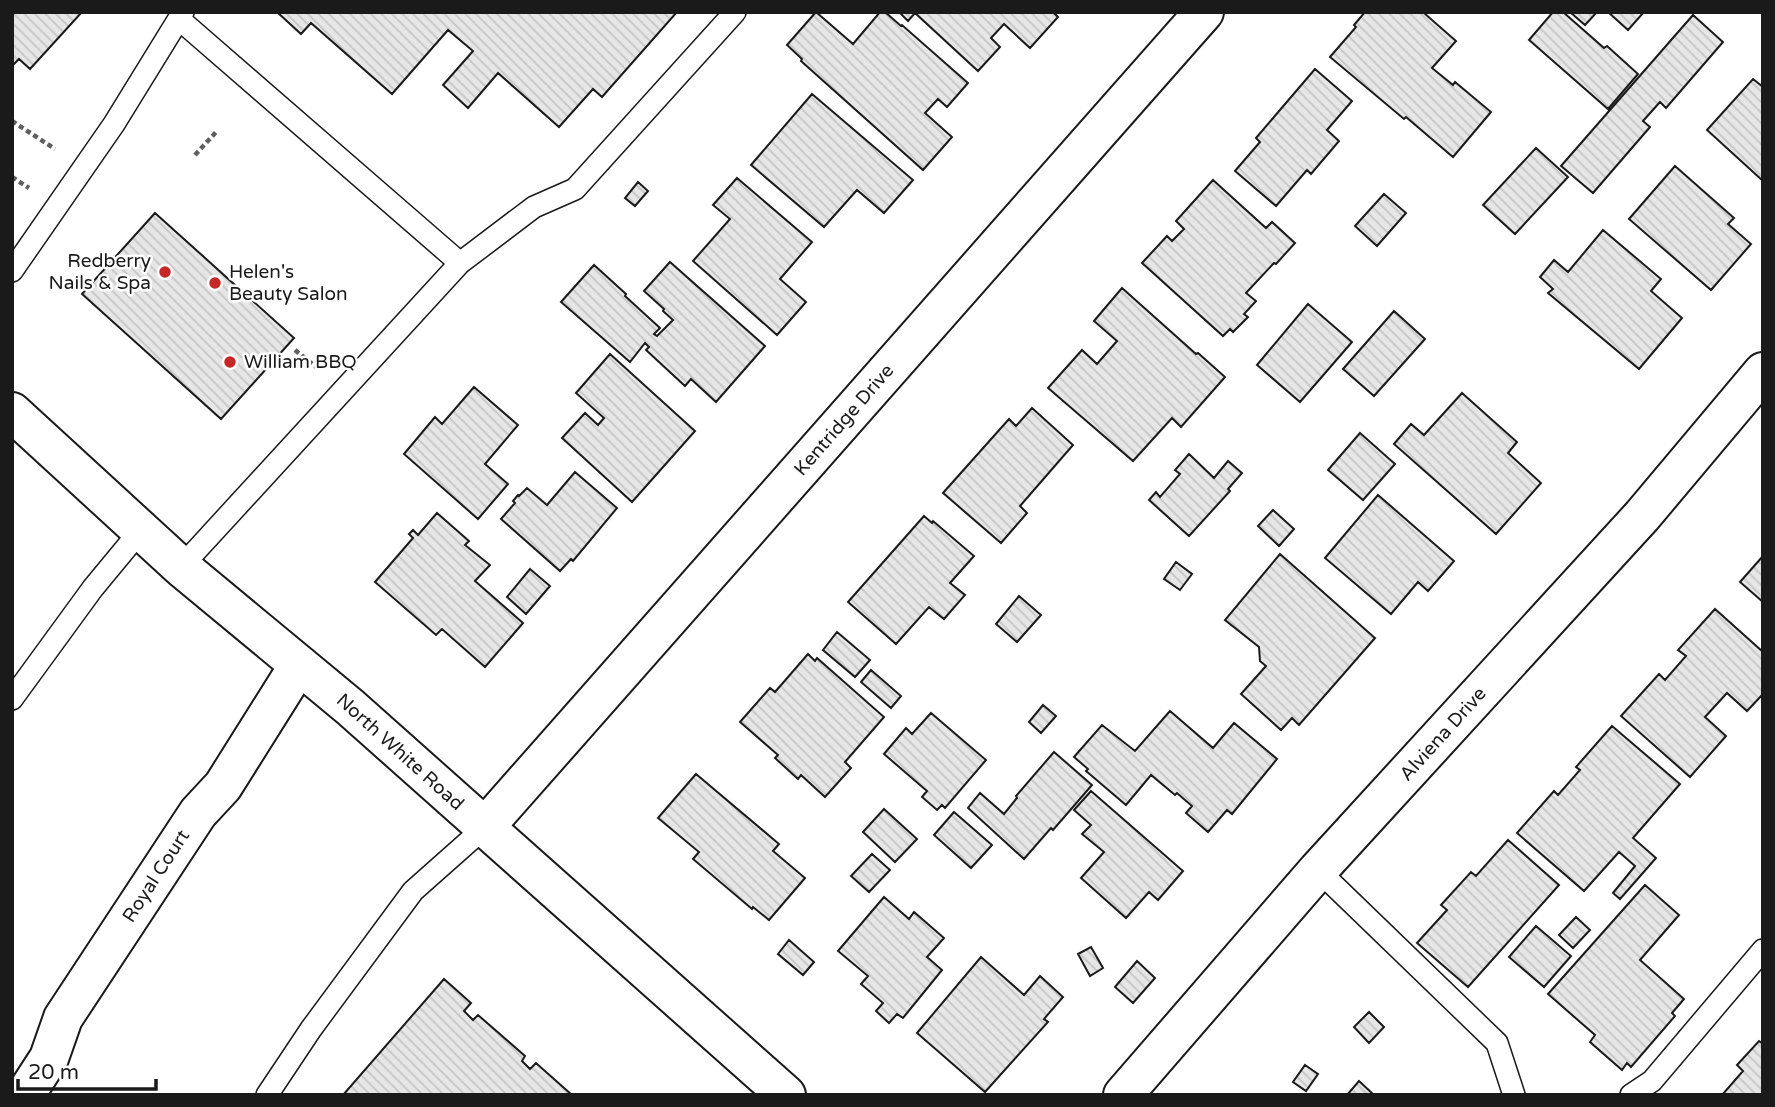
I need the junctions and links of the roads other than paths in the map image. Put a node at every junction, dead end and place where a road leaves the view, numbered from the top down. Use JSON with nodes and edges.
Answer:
{"nodes":[{"id":1,"x":735,"y":12,"type":"edge"},
{"id":2,"x":1205,"y":12,"type":"edge"},
{"id":3,"x":181,"y":15,"type":"edge"},
{"id":4,"x":460,"y":263,"type":"junction"},
{"id":5,"x":12,"y":271,"type":"edge"},
{"id":6,"x":1763,"y":372,"type":"edge"},
{"id":7,"x":12,"y":412,"type":"edge"},
{"id":8,"x":141,"y":530,"type":"junction"},
{"id":9,"x":181,"y":567,"type":"junction"},
{"id":10,"x":299,"y":665,"type":"junction"},
{"id":11,"x":12,"y":699,"type":"edge"},
{"id":12,"x":484,"y":828,"type":"junction"},
{"id":13,"x":1318,"y":870,"type":"junction"},
{"id":14,"x":1763,"y":950,"type":"edge"},
{"id":15,"x":24,"y":1095,"type":"edge"},
{"id":16,"x":267,"y":1095,"type":"edge"},
{"id":17,"x":786,"y":1095,"type":"edge"},
{"id":18,"x":1123,"y":1095,"type":"edge"},
{"id":19,"x":1514,"y":1095,"type":"edge"},
{"id":20,"x":1631,"y":1095,"type":"edge"}],
"edges":[{"from":1,"to":4,"type":"lane"},
{"from":2,"to":12,"type":"street","name":"Kentridge Drive"},
{"from":3,"to":4,"type":"lane"},
{"from":3,"to":5,"type":"lane"},
{"from":4,"to":9,"type":"lane"},
{"from":6,"to":13,"type":"street","name":"Alviena Drive"},
{"from":7,"to":8,"type":"street","name":"North White Road"},
{"from":8,"to":9,"type":"street","name":"North White Road"},
{"from":8,"to":11,"type":"lane"},
{"from":9,"to":10,"type":"street","name":"North White Road"},
{"from":10,"to":12,"type":"street","name":"North White Road"},
{"from":10,"to":15,"type":"street","name":"Royal Court"},
{"from":12,"to":16,"type":"lane"},
{"from":12,"to":17,"type":"street","name":"North White Road"},
{"from":13,"to":18,"type":"street","name":"Alviena Drive"},
{"from":13,"to":19,"type":"lane"},
{"from":14,"to":20,"type":"lane"}]}
